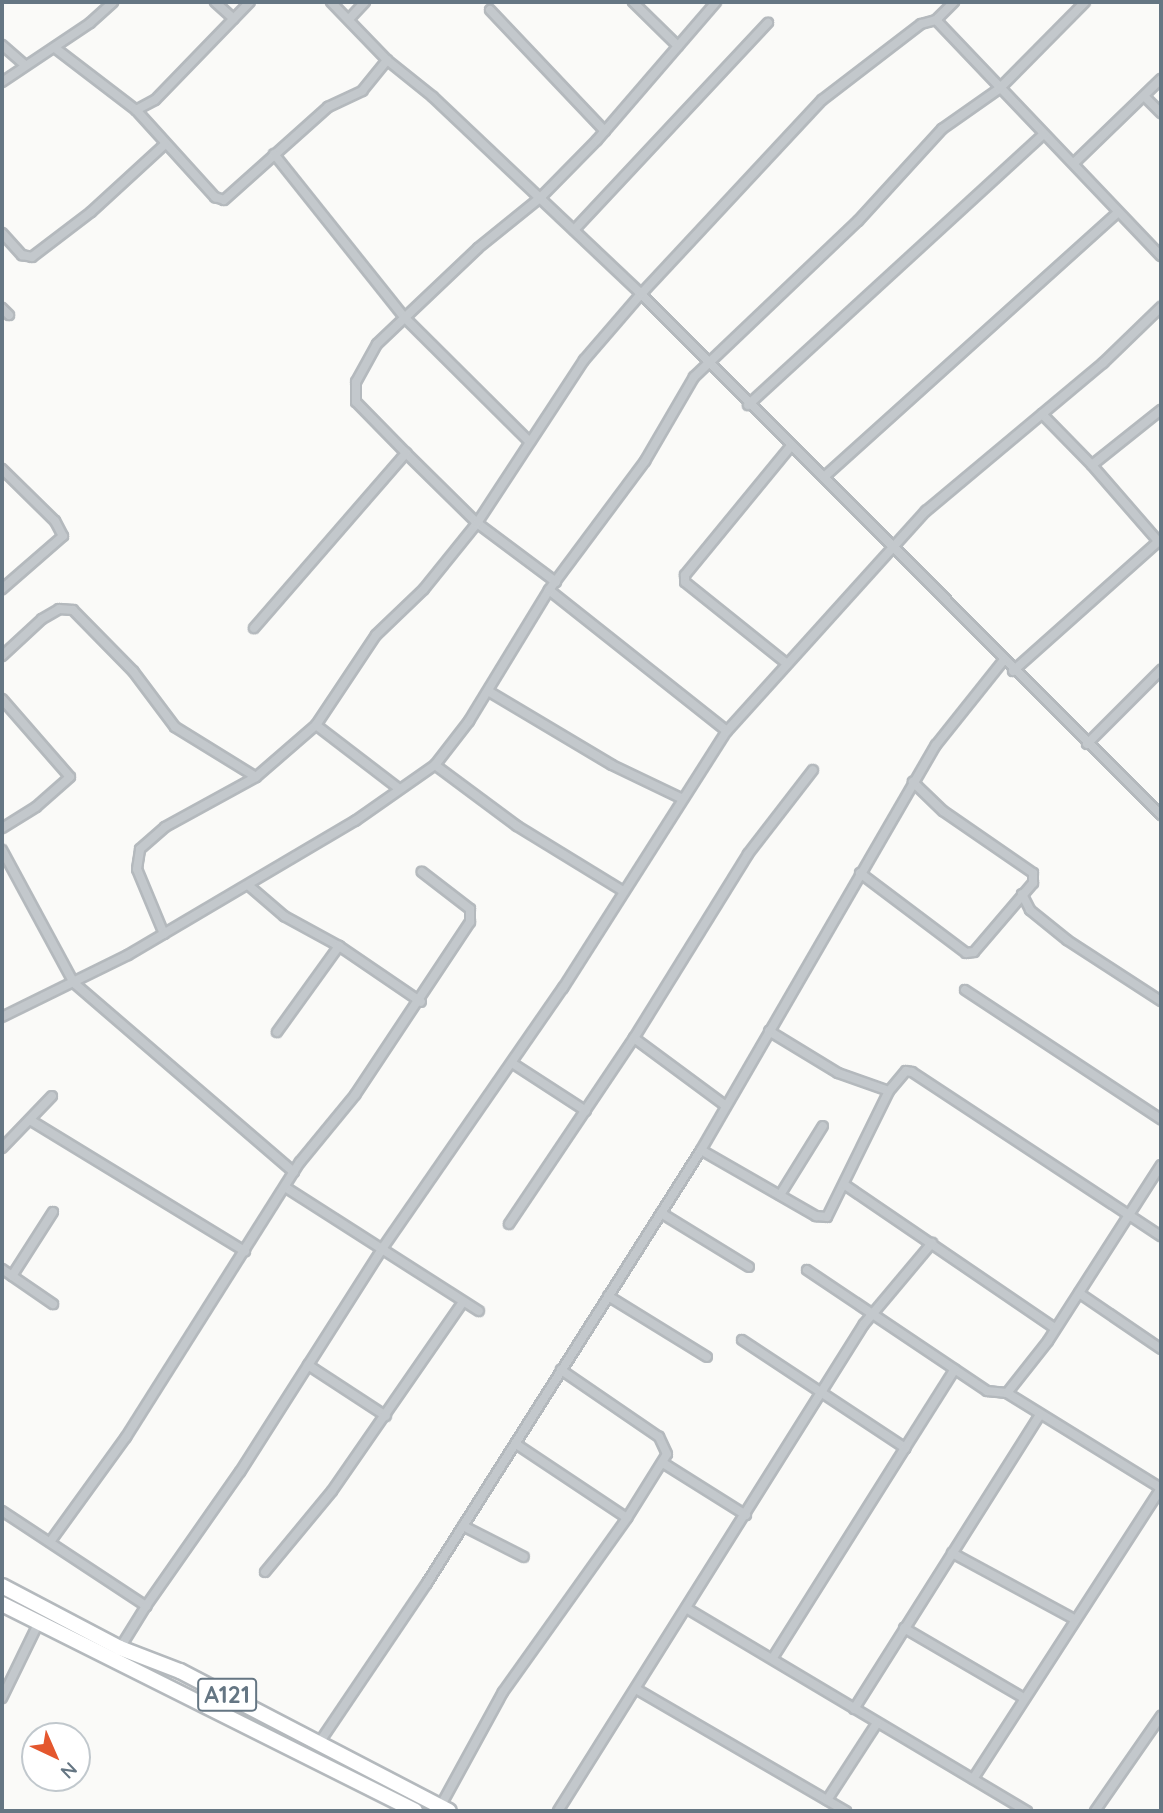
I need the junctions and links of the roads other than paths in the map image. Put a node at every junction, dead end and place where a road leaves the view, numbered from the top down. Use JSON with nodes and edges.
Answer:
{"nodes":[{"id":1,"x":113,"y":2,"type":"edge"},
{"id":2,"x":215,"y":2,"type":"edge"},
{"id":3,"x":250,"y":2,"type":"edge"},
{"id":4,"x":331,"y":2,"type":"edge"},
{"id":5,"x":365,"y":2,"type":"edge"},
{"id":6,"x":633,"y":2,"type":"edge"},
{"id":7,"x":1084,"y":2,"type":"edge"},
{"id":8,"x":712,"y":3,"type":"edge"},
{"id":9,"x":950,"y":3,"type":"edge"},
{"id":10,"x":490,"y":10,"type":"dead end"},
{"id":11,"x":349,"y":18,"type":"junction"},
{"id":12,"x":234,"y":19,"type":"junction"},
{"id":13,"x":936,"y":20,"type":"junction"},
{"id":14,"x":768,"y":23,"type":"dead end"},
{"id":15,"x":2,"y":45,"type":"edge"},
{"id":16,"x":678,"y":46,"type":"junction"},
{"id":17,"x":55,"y":48,"type":"junction"},
{"id":18,"x":387,"y":60,"type":"junction"},
{"id":19,"x":25,"y":65,"type":"junction"},
{"id":20,"x":1161,"y":79,"type":"edge"},
{"id":21,"x":2,"y":82,"type":"edge"},
{"id":22,"x":999,"y":89,"type":"junction"},
{"id":23,"x":1144,"y":96,"type":"junction"},
{"id":24,"x":136,"y":110,"type":"junction"},
{"id":25,"x":1161,"y":113,"type":"edge"},
{"id":26,"x":605,"y":131,"type":"junction"},
{"id":27,"x":1044,"y":134,"type":"junction"},
{"id":28,"x":164,"y":145,"type":"junction"},
{"id":29,"x":274,"y":154,"type":"junction"},
{"id":30,"x":1074,"y":163,"type":"junction"},
{"id":31,"x":541,"y":197,"type":"junction"},
{"id":32,"x":1117,"y":213,"type":"junction"},
{"id":33,"x":574,"y":229,"type":"junction"},
{"id":34,"x":2,"y":233,"type":"edge"},
{"id":35,"x":1161,"y":256,"type":"edge"},
{"id":36,"x":641,"y":294,"type":"junction"},
{"id":37,"x":1161,"y":307,"type":"edge"},
{"id":38,"x":2,"y":308,"type":"edge"},
{"id":39,"x":9,"y":316,"type":"dead end"},
{"id":40,"x":404,"y":317,"type":"junction"},
{"id":41,"x":706,"y":365,"type":"junction"},
{"id":42,"x":748,"y":405,"type":"junction"},
{"id":43,"x":1161,"y":410,"type":"edge"},
{"id":44,"x":1042,"y":414,"type":"junction"},
{"id":45,"x":530,"y":442,"type":"junction"},
{"id":46,"x":790,"y":447,"type":"junction"},
{"id":47,"x":406,"y":453,"type":"junction"},
{"id":48,"x":1092,"y":465,"type":"junction"},
{"id":49,"x":2,"y":469,"type":"edge"},
{"id":50,"x":824,"y":477,"type":"junction"},
{"id":51,"x":478,"y":523,"type":"junction"},
{"id":52,"x":1160,"y":540,"type":"edge"},
{"id":53,"x":892,"y":547,"type":"junction"},
{"id":54,"x":556,"y":582,"type":"junction"},
{"id":55,"x":2,"y":589,"type":"edge"},
{"id":56,"x":549,"y":590,"type":"junction"},
{"id":57,"x":254,"y":628,"type":"dead end"},
{"id":58,"x":2,"y":656,"type":"edge"},
{"id":59,"x":1003,"y":661,"type":"junction"},
{"id":60,"x":786,"y":663,"type":"junction"},
{"id":61,"x":1161,"y":670,"type":"edge"},
{"id":62,"x":1013,"y":671,"type":"junction"},
{"id":63,"x":488,"y":691,"type":"junction"},
{"id":64,"x":2,"y":699,"type":"edge"},
{"id":65,"x":316,"y":725,"type":"junction"},
{"id":66,"x":727,"y":731,"type":"junction"},
{"id":67,"x":1087,"y":744,"type":"junction"},
{"id":68,"x":435,"y":765,"type":"junction"},
{"id":69,"x":813,"y":770,"type":"dead end"},
{"id":70,"x":256,"y":777,"type":"junction"},
{"id":71,"x":913,"y":782,"type":"junction"},
{"id":72,"x":398,"y":788,"type":"junction"},
{"id":73,"x":681,"y":798,"type":"junction"},
{"id":74,"x":1161,"y":815,"type":"edge"},
{"id":75,"x":2,"y":828,"type":"edge"},
{"id":76,"x":2,"y":850,"type":"edge"},
{"id":77,"x":422,"y":872,"type":"dead end"},
{"id":78,"x":860,"y":873,"type":"junction"},
{"id":79,"x":248,"y":885,"type":"junction"},
{"id":80,"x":623,"y":891,"type":"junction"},
{"id":81,"x":1022,"y":894,"type":"junction"},
{"id":82,"x":164,"y":933,"type":"junction"},
{"id":83,"x":339,"y":946,"type":"junction"},
{"id":84,"x":74,"y":982,"type":"junction"},
{"id":85,"x":965,"y":990,"type":"dead end"},
{"id":86,"x":1161,"y":1001,"type":"edge"},
{"id":87,"x":421,"y":1002,"type":"junction"},
{"id":88,"x":2,"y":1017,"type":"edge"},
{"id":89,"x":769,"y":1031,"type":"junction"},
{"id":90,"x":277,"y":1032,"type":"dead end"},
{"id":91,"x":634,"y":1038,"type":"junction"},
{"id":92,"x":512,"y":1063,"type":"junction"},
{"id":93,"x":889,"y":1091,"type":"junction"},
{"id":94,"x":52,"y":1096,"type":"dead end"},
{"id":95,"x":726,"y":1106,"type":"junction"},
{"id":96,"x":586,"y":1111,"type":"junction"},
{"id":97,"x":1161,"y":1119,"type":"edge"},
{"id":98,"x":30,"y":1120,"type":"junction"},
{"id":99,"x":823,"y":1126,"type":"dead end"},
{"id":100,"x":2,"y":1147,"type":"edge"},
{"id":101,"x":701,"y":1150,"type":"junction"},
{"id":102,"x":1161,"y":1165,"type":"edge"},
{"id":103,"x":294,"y":1172,"type":"junction"},
{"id":104,"x":845,"y":1185,"type":"junction"},
{"id":105,"x":285,"y":1187,"type":"junction"},
{"id":106,"x":780,"y":1195,"type":"junction"},
{"id":107,"x":53,"y":1212,"type":"dead end"},
{"id":108,"x":661,"y":1213,"type":"junction"},
{"id":109,"x":1130,"y":1214,"type":"junction"},
{"id":110,"x":509,"y":1224,"type":"dead end"},
{"id":111,"x":1161,"y":1236,"type":"edge"},
{"id":112,"x":932,"y":1243,"type":"junction"},
{"id":113,"x":382,"y":1249,"type":"junction"},
{"id":114,"x":245,"y":1251,"type":"junction"},
{"id":115,"x":749,"y":1267,"type":"dead end"},
{"id":116,"x":2,"y":1269,"type":"edge"},
{"id":117,"x":807,"y":1270,"type":"dead end"},
{"id":118,"x":12,"y":1276,"type":"junction"},
{"id":119,"x":1079,"y":1293,"type":"junction"},
{"id":120,"x":608,"y":1296,"type":"junction"},
{"id":121,"x":463,"y":1302,"type":"junction"},
{"id":122,"x":53,"y":1304,"type":"dead end"},
{"id":123,"x":478,"y":1311,"type":"dead end"},
{"id":124,"x":873,"y":1313,"type":"junction"},
{"id":125,"x":1055,"y":1328,"type":"junction"},
{"id":126,"x":742,"y":1340,"type":"dead end"},
{"id":127,"x":1161,"y":1349,"type":"edge"},
{"id":128,"x":707,"y":1357,"type":"dead end"},
{"id":129,"x":308,"y":1365,"type":"junction"},
{"id":130,"x":561,"y":1370,"type":"junction"},
{"id":131,"x":955,"y":1370,"type":"junction"},
{"id":132,"x":822,"y":1392,"type":"junction"},
{"id":133,"x":1007,"y":1393,"type":"junction"},
{"id":134,"x":386,"y":1416,"type":"junction"},
{"id":135,"x":1039,"y":1416,"type":"junction"},
{"id":136,"x":516,"y":1444,"type":"junction"},
{"id":137,"x":905,"y":1448,"type":"junction"},
{"id":138,"x":663,"y":1463,"type":"junction"},
{"id":139,"x":1161,"y":1488,"type":"edge"},
{"id":140,"x":2,"y":1511,"type":"edge"},
{"id":141,"x":746,"y":1515,"type":"junction"},
{"id":142,"x":627,"y":1518,"type":"junction"},
{"id":143,"x":463,"y":1526,"type":"junction"},
{"id":144,"x":50,"y":1542,"type":"junction"},
{"id":145,"x":952,"y":1553,"type":"junction"},
{"id":146,"x":524,"y":1557,"type":"dead end"},
{"id":147,"x":265,"y":1572,"type":"dead end"},
{"id":148,"x":2,"y":1586,"type":"edge"},
{"id":149,"x":2,"y":1604,"type":"edge"},
{"id":150,"x":146,"y":1606,"type":"junction"},
{"id":151,"x":686,"y":1608,"type":"junction"},
{"id":152,"x":1074,"y":1619,"type":"junction"},
{"id":153,"x":40,"y":1622,"type":"junction"},
{"id":154,"x":904,"y":1628,"type":"junction"},
{"id":155,"x":120,"y":1648,"type":"junction"},
{"id":156,"x":772,"y":1659,"type":"junction"},
{"id":157,"x":636,"y":1689,"type":"junction"},
{"id":158,"x":2,"y":1698,"type":"edge"},
{"id":159,"x":1024,"y":1698,"type":"junction"},
{"id":160,"x":854,"y":1709,"type":"junction"},
{"id":161,"x":1161,"y":1716,"type":"edge"},
{"id":162,"x":877,"y":1723,"type":"junction"},
{"id":163,"x":319,"y":1743,"type":"junction"},
{"id":164,"x":974,"y":1779,"type":"junction"},
{"id":165,"x":827,"y":1800,"type":"junction"},
{"id":166,"x":444,"y":1809,"type":"edge"},
{"id":167,"x":415,"y":1811,"type":"edge"},
{"id":168,"x":558,"y":1811,"type":"edge"},
{"id":169,"x":846,"y":1811,"type":"edge"},
{"id":170,"x":1027,"y":1811,"type":"edge"},
{"id":171,"x":1095,"y":1811,"type":"edge"}],
"edges":[{"from":1,"to":17,"type":"street"},
{"from":2,"to":12,"type":"street"},
{"from":3,"to":12,"type":"street"},
{"from":4,"to":11,"type":"street"},
{"from":5,"to":11,"type":"street"},
{"from":6,"to":16,"type":"street"},
{"from":7,"to":22,"type":"street"},
{"from":8,"to":16,"type":"street"},
{"from":9,"to":13,"type":"street"},
{"from":10,"to":26,"type":"street"},
{"from":11,"to":18,"type":"street"},
{"from":12,"to":24,"type":"street"},
{"from":13,"to":22,"type":"street"},
{"from":13,"to":36,"type":"street"},
{"from":14,"to":33,"type":"street"},
{"from":15,"to":19,"type":"street"},
{"from":16,"to":26,"type":"street"},
{"from":17,"to":19,"type":"street"},
{"from":17,"to":24,"type":"street"},
{"from":18,"to":29,"type":"street"},
{"from":18,"to":31,"type":"street"},
{"from":19,"to":21,"type":"street"},
{"from":20,"to":23,"type":"street"},
{"from":22,"to":27,"type":"street"},
{"from":22,"to":41,"type":"street"},
{"from":23,"to":25,"type":"street"},
{"from":23,"to":30,"type":"street"},
{"from":24,"to":28,"type":"street"},
{"from":26,"to":31,"type":"street"},
{"from":27,"to":30,"type":"street"},
{"from":27,"to":42,"type":"street"},
{"from":28,"to":29,"type":"street"},
{"from":28,"to":34,"type":"street"},
{"from":29,"to":40,"type":"street"},
{"from":30,"to":32,"type":"street"},
{"from":31,"to":33,"type":"street"},
{"from":31,"to":40,"type":"street"},
{"from":32,"to":35,"type":"street"},
{"from":32,"to":50,"type":"street"},
{"from":33,"to":36,"type":"street"},
{"from":36,"to":41,"type":"street"},
{"from":36,"to":45,"type":"street"},
{"from":37,"to":44,"type":"street"},
{"from":38,"to":39,"type":"street"},
{"from":40,"to":45,"type":"street"},
{"from":40,"to":47,"type":"street"},
{"from":41,"to":42,"type":"street"},
{"from":41,"to":54,"type":"street"},
{"from":42,"to":46,"type":"street"},
{"from":43,"to":48,"type":"street"},
{"from":44,"to":48,"type":"street"},
{"from":44,"to":53,"type":"street"},
{"from":45,"to":51,"type":"street"},
{"from":46,"to":50,"type":"street"},
{"from":46,"to":60,"type":"street"},
{"from":47,"to":51,"type":"street"},
{"from":47,"to":57,"type":"street"},
{"from":48,"to":52,"type":"street"},
{"from":49,"to":55,"type":"street"},
{"from":50,"to":53,"type":"street"},
{"from":51,"to":54,"type":"street"},
{"from":51,"to":65,"type":"street"},
{"from":52,"to":62,"type":"street"},
{"from":53,"to":59,"type":"street"},
{"from":53,"to":60,"type":"street"},
{"from":54,"to":56,"type":"street"},
{"from":56,"to":63,"type":"street"},
{"from":56,"to":66,"type":"street"},
{"from":58,"to":70,"type":"street"},
{"from":59,"to":62,"type":"street"},
{"from":59,"to":71,"type":"street"},
{"from":60,"to":66,"type":"street"},
{"from":61,"to":67,"type":"street"},
{"from":62,"to":67,"type":"street"},
{"from":63,"to":68,"type":"street"},
{"from":63,"to":73,"type":"street"},
{"from":64,"to":75,"type":"street"},
{"from":65,"to":70,"type":"street"},
{"from":65,"to":72,"type":"street"},
{"from":66,"to":73,"type":"street"},
{"from":67,"to":74,"type":"street"},
{"from":68,"to":72,"type":"street"},
{"from":68,"to":80,"type":"street"},
{"from":69,"to":91,"type":"street"},
{"from":70,"to":82,"type":"street"},
{"from":71,"to":78,"type":"street"},
{"from":71,"to":81,"type":"street"},
{"from":72,"to":79,"type":"street"},
{"from":73,"to":80,"type":"street"},
{"from":76,"to":84,"type":"street"},
{"from":77,"to":87,"type":"street"},
{"from":78,"to":81,"type":"street"},
{"from":78,"to":89,"type":"street"},
{"from":79,"to":82,"type":"street"},
{"from":79,"to":83,"type":"street"},
{"from":80,"to":92,"type":"street"},
{"from":81,"to":86,"type":"street"},
{"from":82,"to":84,"type":"street"},
{"from":83,"to":87,"type":"street"},
{"from":83,"to":90,"type":"street"},
{"from":84,"to":88,"type":"street"},
{"from":84,"to":103,"type":"street"},
{"from":85,"to":97,"type":"street"},
{"from":87,"to":103,"type":"street"},
{"from":89,"to":93,"type":"street"},
{"from":89,"to":95,"type":"street"},
{"from":91,"to":95,"type":"street"},
{"from":91,"to":96,"type":"street"},
{"from":92,"to":96,"type":"street"},
{"from":92,"to":113,"type":"street"},
{"from":93,"to":104,"type":"street"},
{"from":93,"to":109,"type":"street"},
{"from":94,"to":98,"type":"street"},
{"from":95,"to":101,"type":"street"},
{"from":96,"to":110,"type":"street"},
{"from":98,"to":100,"type":"street"},
{"from":98,"to":114,"type":"street"},
{"from":99,"to":106,"type":"street"},
{"from":101,"to":106,"type":"street"},
{"from":101,"to":108,"type":"street"},
{"from":102,"to":109,"type":"street"},
{"from":103,"to":105,"type":"street"},
{"from":104,"to":106,"type":"street"},
{"from":104,"to":112,"type":"street"},
{"from":105,"to":113,"type":"street"},
{"from":105,"to":114,"type":"street"},
{"from":107,"to":118,"type":"street"},
{"from":108,"to":115,"type":"street"},
{"from":108,"to":120,"type":"street"},
{"from":109,"to":111,"type":"street"},
{"from":109,"to":119,"type":"street"},
{"from":112,"to":124,"type":"street"},
{"from":112,"to":125,"type":"street"},
{"from":113,"to":121,"type":"street"},
{"from":113,"to":129,"type":"street"},
{"from":114,"to":144,"type":"street"},
{"from":116,"to":118,"type":"street"},
{"from":117,"to":124,"type":"street"},
{"from":118,"to":122,"type":"street"},
{"from":119,"to":125,"type":"street"},
{"from":119,"to":127,"type":"street"},
{"from":120,"to":128,"type":"street"},
{"from":120,"to":130,"type":"street"},
{"from":121,"to":123,"type":"street"},
{"from":121,"to":134,"type":"street"},
{"from":124,"to":131,"type":"street"},
{"from":124,"to":132,"type":"street"},
{"from":125,"to":133,"type":"street"},
{"from":126,"to":132,"type":"street"},
{"from":129,"to":134,"type":"street"},
{"from":129,"to":150,"type":"street"},
{"from":130,"to":136,"type":"street"},
{"from":130,"to":138,"type":"street"},
{"from":131,"to":133,"type":"street"},
{"from":131,"to":137,"type":"street"},
{"from":132,"to":137,"type":"street"},
{"from":132,"to":141,"type":"street"},
{"from":133,"to":135,"type":"street"},
{"from":134,"to":147,"type":"street"},
{"from":135,"to":139,"type":"street"},
{"from":135,"to":145,"type":"street"},
{"from":136,"to":142,"type":"street"},
{"from":136,"to":143,"type":"street"},
{"from":137,"to":156,"type":"street"},
{"from":138,"to":141,"type":"street"},
{"from":138,"to":142,"type":"street"},
{"from":139,"to":152,"type":"street"},
{"from":140,"to":144,"type":"street"},
{"from":141,"to":151,"type":"street"},
{"from":142,"to":166,"type":"street"},
{"from":143,"to":146,"type":"street"},
{"from":143,"to":163,"type":"street"},
{"from":144,"to":150,"type":"street"},
{"from":145,"to":152,"type":"street"},
{"from":145,"to":154,"type":"street"},
{"from":148,"to":155,"type":"highway","number":"A121"},
{"from":149,"to":153,"type":"highway","number":"A121"},
{"from":150,"to":155,"type":"street"},
{"from":151,"to":156,"type":"street"},
{"from":151,"to":157,"type":"street"},
{"from":152,"to":159,"type":"street"},
{"from":153,"to":158,"type":"street"},
{"from":153,"to":167,"type":"highway","number":"A121"},
{"from":154,"to":159,"type":"street"},
{"from":154,"to":160,"type":"street"},
{"from":155,"to":163,"type":"highway","number":"A121"},
{"from":156,"to":160,"type":"street"},
{"from":157,"to":165,"type":"street"},
{"from":157,"to":168,"type":"street"},
{"from":159,"to":164,"type":"street"},
{"from":160,"to":162,"type":"street"},
{"from":161,"to":171,"type":"street"},
{"from":162,"to":164,"type":"street"},
{"from":162,"to":165,"type":"street"},
{"from":163,"to":166,"type":"highway","number":"A121"},
{"from":164,"to":170,"type":"street"},
{"from":165,"to":169,"type":"street"}]}
